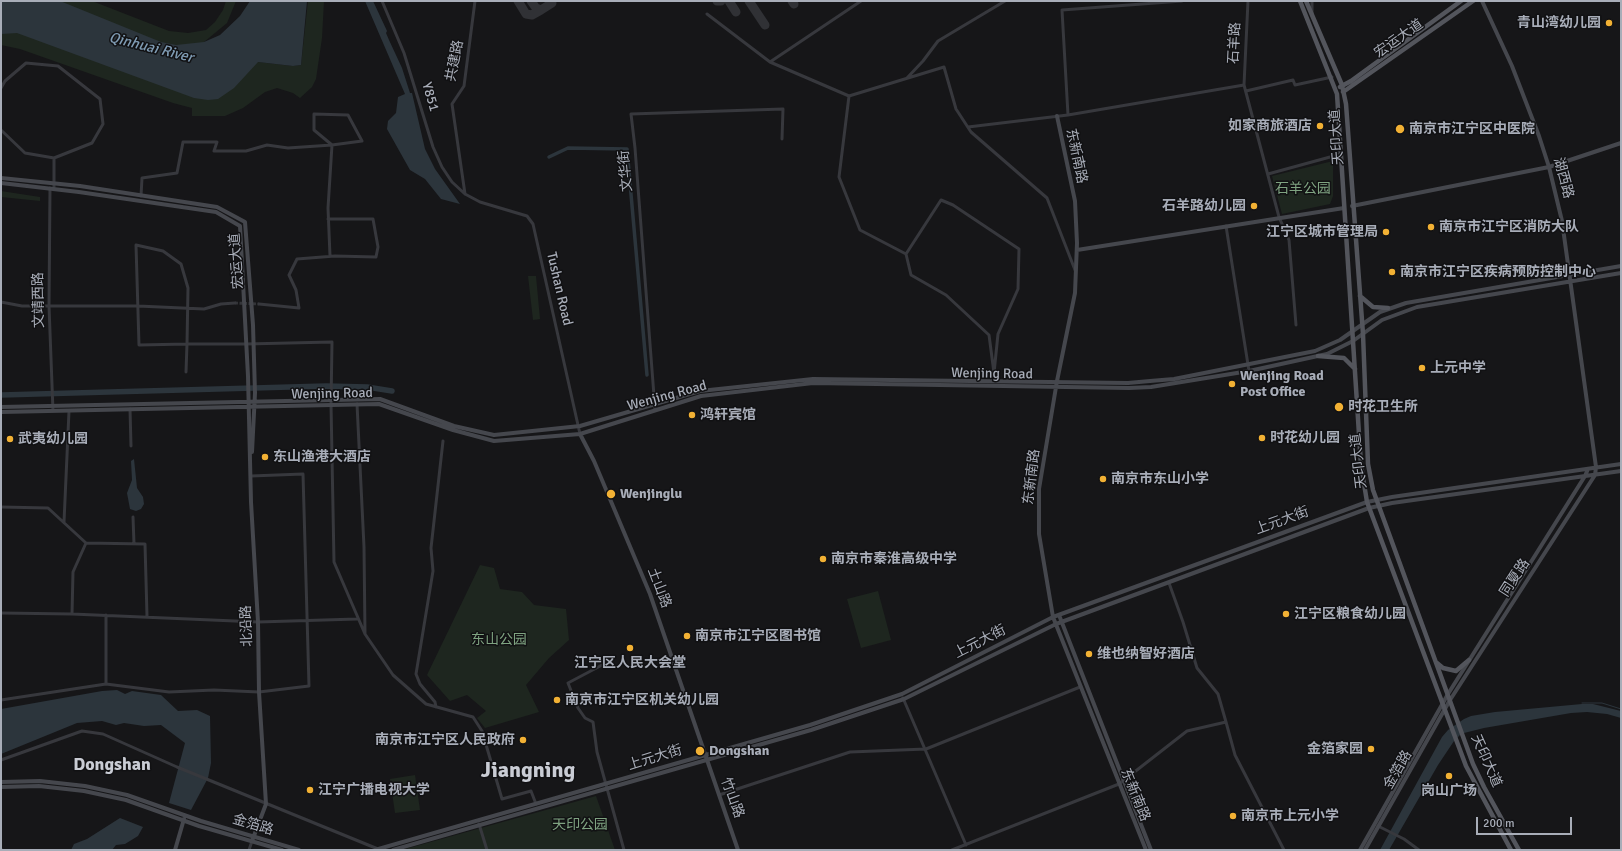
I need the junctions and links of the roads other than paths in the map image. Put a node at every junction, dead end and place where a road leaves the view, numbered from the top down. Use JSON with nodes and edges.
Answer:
{"nodes":[{"id":1,"x":382,"y":1,"type":"edge"},
{"id":2,"x":475,"y":1,"type":"edge"},
{"id":3,"x":861,"y":1,"type":"edge"},
{"id":4,"x":1005,"y":1,"type":"edge"},
{"id":5,"x":1182,"y":1,"type":"edge"},
{"id":6,"x":1248,"y":1,"type":"edge"},
{"id":7,"x":1300,"y":1,"type":"edge"},
{"id":8,"x":1306,"y":1,"type":"edge"},
{"id":9,"x":1312,"y":1,"type":"edge"},
{"id":10,"x":1461,"y":1,"type":"edge"},
{"id":11,"x":1473,"y":1,"type":"edge"},
{"id":12,"x":1482,"y":1,"type":"edge"},
{"id":13,"x":706,"y":14,"type":"dead end"},
{"id":14,"x":1312,"y":23,"type":"junction"},
{"id":15,"x":770,"y":62,"type":"junction"},
{"id":16,"x":1332,"y":77,"type":"junction"},
{"id":17,"x":906,"y":79,"type":"junction"},
{"id":18,"x":1244,"y":85,"type":"junction"},
{"id":19,"x":1342,"y":85,"type":"junction"},
{"id":20,"x":1,"y":88,"type":"edge"},
{"id":21,"x":1336,"y":88,"type":"junction"},
{"id":22,"x":1246,"y":91,"type":"junction"},
{"id":23,"x":1344,"y":91,"type":"junction"},
{"id":24,"x":1337,"y":94,"type":"junction"},
{"id":25,"x":849,"y":96,"type":"junction"},
{"id":26,"x":1068,"y":115,"type":"junction"},
{"id":27,"x":1056,"y":116,"type":"junction"},
{"id":28,"x":968,"y":127,"type":"junction"},
{"id":29,"x":1,"y":130,"type":"edge"},
{"id":30,"x":782,"y":139,"type":"dead end"},
{"id":31,"x":1621,"y":143,"type":"edge"},
{"id":32,"x":332,"y":145,"type":"junction"},
{"id":33,"x":1341,"y":154,"type":"junction"},
{"id":34,"x":54,"y":158,"type":"junction"},
{"id":35,"x":1549,"y":167,"type":"junction"},
{"id":36,"x":1268,"y":174,"type":"junction"},
{"id":37,"x":1,"y":178,"type":"edge"},
{"id":38,"x":1,"y":183,"type":"edge"},
{"id":39,"x":53,"y":187,"type":"junction"},
{"id":40,"x":465,"y":194,"type":"junction"},
{"id":41,"x":141,"y":196,"type":"junction"},
{"id":42,"x":1352,"y":206,"type":"junction"},
{"id":43,"x":1344,"y":208,"type":"junction"},
{"id":44,"x":1279,"y":217,"type":"junction"},
{"id":45,"x":328,"y":219,"type":"junction"},
{"id":46,"x":1226,"y":226,"type":"junction"},
{"id":47,"x":1077,"y":250,"type":"junction"},
{"id":48,"x":906,"y":254,"type":"junction"},
{"id":49,"x":330,"y":256,"type":"junction"},
{"id":50,"x":1621,"y":266,"type":"edge"},
{"id":51,"x":1076,"y":272,"type":"junction"},
{"id":52,"x":1621,"y":273,"type":"edge"},
{"id":53,"x":1570,"y":274,"type":"junction"},
{"id":54,"x":1571,"y":282,"type":"junction"},
{"id":55,"x":1360,"y":295,"type":"junction"},
{"id":56,"x":1,"y":302,"type":"edge"},
{"id":57,"x":235,"y":303,"type":"tunnel mouth"},
{"id":58,"x":259,"y":304,"type":"tunnel mouth"},
{"id":59,"x":49,"y":306,"type":"junction"},
{"id":60,"x":138,"y":306,"type":"junction"},
{"id":61,"x":187,"y":308,"type":"junction"},
{"id":62,"x":1388,"y":308,"type":"junction"},
{"id":63,"x":1362,"y":324,"type":"junction"},
{"id":64,"x":1296,"y":325,"type":"dead end"},
{"id":65,"x":1352,"y":332,"type":"junction"},
{"id":66,"x":1363,"y":334,"type":"junction"},
{"id":67,"x":1353,"y":341,"type":"junction"},
{"id":68,"x":187,"y":344,"type":"junction"},
{"id":69,"x":246,"y":344,"type":"junction"},
{"id":70,"x":253,"y":344,"type":"junction"},
{"id":71,"x":1318,"y":356,"type":"junction"},
{"id":72,"x":1249,"y":364,"type":"junction"},
{"id":73,"x":1356,"y":370,"type":"junction"},
{"id":74,"x":1249,"y":371,"type":"junction"},
{"id":75,"x":186,"y":372,"type":"dead end"},
{"id":76,"x":1057,"y":384,"type":"junction"},
{"id":77,"x":331,"y":401,"type":"junction"},
{"id":78,"x":357,"y":404,"type":"junction"},
{"id":79,"x":248,"y":405,"type":"junction"},
{"id":80,"x":255,"y":405,"type":"junction"},
{"id":81,"x":1,"y":407,"type":"edge"},
{"id":82,"x":654,"y":407,"type":"junction"},
{"id":83,"x":130,"y":408,"type":"junction"},
{"id":84,"x":53,"y":409,"type":"junction"},
{"id":85,"x":69,"y":411,"type":"junction"},
{"id":86,"x":1,"y":412,"type":"edge"},
{"id":87,"x":580,"y":426,"type":"junction"},
{"id":88,"x":580,"y":434,"type":"junction"},
{"id":89,"x":443,"y":441,"type":"dead end"},
{"id":90,"x":131,"y":446,"type":"dead end"},
{"id":91,"x":1621,"y":464,"type":"edge"},
{"id":92,"x":1596,"y":468,"type":"junction"},
{"id":93,"x":1588,"y":469,"type":"junction"},
{"id":94,"x":1621,"y":471,"type":"edge"},
{"id":95,"x":1595,"y":475,"type":"junction"},
{"id":96,"x":251,"y":476,"type":"junction"},
{"id":97,"x":1585,"y":476,"type":"junction"},
{"id":98,"x":1375,"y":500,"type":"junction"},
{"id":99,"x":1367,"y":502,"type":"junction"},
{"id":100,"x":1377,"y":506,"type":"junction"},
{"id":101,"x":1,"y":507,"type":"edge"},
{"id":102,"x":1369,"y":508,"type":"junction"},
{"id":103,"x":133,"y":517,"type":"dead end"},
{"id":104,"x":64,"y":522,"type":"junction"},
{"id":105,"x":86,"y":543,"type":"junction"},
{"id":106,"x":134,"y":544,"type":"junction"},
{"id":107,"x":1170,"y":583,"type":"junction"},
{"id":108,"x":1,"y":613,"type":"edge"},
{"id":109,"x":72,"y":614,"type":"junction"},
{"id":110,"x":106,"y":615,"type":"junction"},
{"id":111,"x":1059,"y":615,"type":"junction"},
{"id":112,"x":147,"y":616,"type":"junction"},
{"id":113,"x":1053,"y":617,"type":"junction"},
{"id":114,"x":357,"y":619,"type":"junction"},
{"id":115,"x":307,"y":620,"type":"junction"},
{"id":116,"x":258,"y":622,"type":"junction"},
{"id":117,"x":1061,"y":622,"type":"junction"},
{"id":118,"x":1056,"y":624,"type":"junction"},
{"id":119,"x":365,"y":634,"type":"junction"},
{"id":120,"x":1469,"y":660,"type":"junction"},
{"id":121,"x":1436,"y":662,"type":"junction"},
{"id":122,"x":604,"y":664,"type":"dead end"},
{"id":123,"x":106,"y":684,"type":"junction"},
{"id":124,"x":1080,"y":687,"type":"junction"},
{"id":125,"x":259,"y":692,"type":"junction"},
{"id":126,"x":902,"y":694,"type":"junction"},
{"id":127,"x":1448,"y":694,"type":"junction"},
{"id":128,"x":904,"y":699,"type":"junction"},
{"id":129,"x":1,"y":700,"type":"edge"},
{"id":130,"x":1450,"y":700,"type":"junction"},
{"id":131,"x":1443,"y":703,"type":"junction"},
{"id":132,"x":436,"y":707,"type":"junction"},
{"id":133,"x":1445,"y":709,"type":"junction"},
{"id":134,"x":1226,"y":722,"type":"junction"},
{"id":135,"x":926,"y":750,"type":"junction"},
{"id":136,"x":704,"y":754,"type":"junction"},
{"id":137,"x":1,"y":760,"type":"edge"},
{"id":138,"x":707,"y":761,"type":"junction"},
{"id":139,"x":1,"y":782,"type":"edge"},
{"id":140,"x":1121,"y":782,"type":"junction"},
{"id":141,"x":606,"y":784,"type":"junction"},
{"id":142,"x":1,"y":787,"type":"edge"},
{"id":143,"x":607,"y":790,"type":"junction"},
{"id":144,"x":719,"y":795,"type":"junction"},
{"id":145,"x":266,"y":804,"type":"junction"},
{"id":146,"x":536,"y":804,"type":"junction"},
{"id":147,"x":184,"y":819,"type":"junction"},
{"id":148,"x":478,"y":820,"type":"junction"},
{"id":149,"x":200,"y":823,"type":"junction"},
{"id":150,"x":479,"y":826,"type":"junction"},
{"id":151,"x":1378,"y":826,"type":"junction"},
{"id":152,"x":253,"y":839,"type":"junction"},
{"id":153,"x":966,"y":845,"type":"junction"},
{"id":154,"x":377,"y":849,"type":"edge"},
{"id":155,"x":175,"y":850,"type":"edge"},
{"id":156,"x":249,"y":850,"type":"edge"},
{"id":157,"x":282,"y":850,"type":"edge"},
{"id":158,"x":299,"y":850,"type":"edge"},
{"id":159,"x":393,"y":850,"type":"edge"},
{"id":160,"x":486,"y":850,"type":"edge"},
{"id":161,"x":624,"y":850,"type":"edge"},
{"id":162,"x":738,"y":850,"type":"edge"},
{"id":163,"x":952,"y":850,"type":"edge"},
{"id":164,"x":1146,"y":850,"type":"edge"},
{"id":165,"x":1151,"y":850,"type":"edge"},
{"id":166,"x":1284,"y":850,"type":"edge"},
{"id":167,"x":1360,"y":850,"type":"edge"},
{"id":168,"x":1365,"y":850,"type":"edge"},
{"id":169,"x":1419,"y":850,"type":"edge"},
{"id":170,"x":1511,"y":850,"type":"edge"},
{"id":171,"x":1519,"y":850,"type":"edge"}],
"edges":[{"from":1,"to":40,"type":"street","name":"Y851"},
{"from":2,"to":40,"type":"street","name":"共建路"},
{"from":3,"to":15,"type":"street"},
{"from":4,"to":17,"type":"street"},
{"from":5,"to":26,"type":"street"},
{"from":6,"to":18,"type":"street","name":"石羊路"},
{"from":7,"to":14,"type":"main road","name":"天印大道"},
{"from":8,"to":14,"type":"main road","name":"天印大道"},
{"from":9,"to":14,"type":"street"},
{"from":10,"to":19,"type":"main road","name":"宏运大道"},
{"from":11,"to":23,"type":"main road","name":"宏运大道"},
{"from":12,"to":35,"type":"main road","name":"湖西路"},
{"from":13,"to":15,"type":"street"},
{"from":14,"to":16,"type":"main road","name":"天印大道"},
{"from":14,"to":19,"type":"main road","name":"天印大道"},
{"from":15,"to":25,"type":"street"},
{"from":16,"to":21,"type":"main road","name":"天印大道"},
{"from":16,"to":22,"type":"street"},
{"from":17,"to":25,"type":"street"},
{"from":17,"to":28,"type":"street"},
{"from":18,"to":22,"type":"street"},
{"from":18,"to":26,"type":"street"},
{"from":19,"to":21,"type":"main road","name":"宏运大道"},
{"from":19,"to":23,"type":"main road","name":"天印大道"},
{"from":20,"to":34,"type":"street"},
{"from":21,"to":24,"type":"main road","name":"天印大道"},
{"from":22,"to":36,"type":"street"},
{"from":23,"to":24,"type":"main road","name":"宏运大道"},
{"from":23,"to":42,"type":"main road","name":"天印大道"},
{"from":24,"to":33,"type":"main road","name":"天印大道"},
{"from":25,"to":48,"type":"street"},
{"from":26,"to":27,"type":"street"},
{"from":27,"to":28,"type":"street"},
{"from":27,"to":47,"type":"main road","name":"东新南路"},
{"from":28,"to":51,"type":"street"},
{"from":29,"to":34,"type":"street"},
{"from":30,"to":82,"type":"street","name":"文华街"},
{"from":31,"to":35,"type":"main road"},
{"from":32,"to":32,"type":"street"},
{"from":32,"to":41,"type":"street"},
{"from":32,"to":45,"type":"street"},
{"from":33,"to":36,"type":"street"},
{"from":33,"to":43,"type":"main road","name":"天印大道"},
{"from":34,"to":39,"type":"street","name":"文靖西路"},
{"from":35,"to":42,"type":"main road"},
{"from":35,"to":53,"type":"main road","name":"湖西路"},
{"from":36,"to":44,"type":"street"},
{"from":37,"to":39,"type":"main road","name":"宏运大道"},
{"from":38,"to":39,"type":"main road","name":"宏运大道"},
{"from":39,"to":41,"type":"main road","name":"宏运大道"},
{"from":39,"to":59,"type":"street","name":"文靖西路"},
{"from":39,"to":69,"type":"main road","name":"宏运大道"},
{"from":40,"to":87,"type":"street","name":"Tushan Road"},
{"from":41,"to":70,"type":"main road","name":"宏运大道"},
{"from":42,"to":55,"type":"main road","name":"天印大道"},
{"from":43,"to":44,"type":"main road"},
{"from":43,"to":65,"type":"main road","name":"天印大道"},
{"from":44,"to":46,"type":"main road"},
{"from":44,"to":64,"type":"street"},
{"from":45,"to":49,"type":"street"},
{"from":45,"to":49,"type":"street"},
{"from":46,"to":47,"type":"main road"},
{"from":46,"to":72,"type":"street"},
{"from":47,"to":51,"type":"main road","name":"东新南路"},
{"from":48,"to":48,"type":"street"},
{"from":49,"to":58,"type":"street"},
{"from":50,"to":53,"type":"main road","name":"Wenjing Road"},
{"from":51,"to":76,"type":"main road","name":"东新南路"},
{"from":52,"to":54,"type":"main road","name":"Wenjing Road"},
{"from":53,"to":54,"type":"main road","name":"湖西路"},
{"from":53,"to":62,"type":"main road","name":"Wenjing Road"},
{"from":54,"to":66,"type":"main road","name":"Wenjing Road"},
{"from":54,"to":92,"type":"main road","name":"湖西路"},
{"from":55,"to":62,"type":"main road"},
{"from":55,"to":63,"type":"main road","name":"天印大道"},
{"from":56,"to":59,"type":"street"},
{"from":57,"to":61,"type":"street"},
{"from":59,"to":60,"type":"street"},
{"from":59,"to":84,"type":"street","name":"文靖西路"},
{"from":60,"to":61,"type":"street"},
{"from":60,"to":61,"type":"street"},
{"from":60,"to":68,"type":"street"},
{"from":61,"to":68,"type":"street"},
{"from":62,"to":63,"type":"main road","name":"Wenjing Road"},
{"from":63,"to":65,"type":"main road","name":"Wenjing Road"},
{"from":63,"to":66,"type":"main road","name":"天印大道"},
{"from":65,"to":67,"type":"main road","name":"天印大道"},
{"from":65,"to":72,"type":"main road","name":"Wenjing Road"},
{"from":66,"to":67,"type":"main road","name":"Wenjing Road"},
{"from":66,"to":98,"type":"main road","name":"天印大道"},
{"from":67,"to":71,"type":"main road","name":"Wenjing Road"},
{"from":67,"to":73,"type":"main road","name":"天印大道"},
{"from":68,"to":69,"type":"street"},
{"from":68,"to":75,"type":"street"},
{"from":69,"to":70,"type":"street"},
{"from":69,"to":79,"type":"main road","name":"宏运大道"},
{"from":70,"to":77,"type":"street"},
{"from":70,"to":80,"type":"main road","name":"宏运大道"},
{"from":71,"to":73,"type":"main road"},
{"from":71,"to":74,"type":"main road","name":"Wenjing Road"},
{"from":72,"to":74,"type":"street"},
{"from":72,"to":76,"type":"main road","name":"Wenjing Road"},
{"from":73,"to":99,"type":"main road","name":"天印大道"},
{"from":74,"to":76,"type":"main road","name":"Wenjing Road"},
{"from":76,"to":82,"type":"main road","name":"Wenjing Road"},
{"from":76,"to":113,"type":"main road","name":"东新南路"},
{"from":77,"to":78,"type":"main road","name":"Wenjing Road"},
{"from":77,"to":80,"type":"main road","name":"Wenjing Road"},
{"from":77,"to":87,"type":"main road","name":"Wenjing Road"},
{"from":77,"to":114,"type":"street"},
{"from":78,"to":88,"type":"main road","name":"Wenjing Road"},
{"from":78,"to":119,"type":"street"},
{"from":79,"to":80,"type":"main road","name":"Wenjing Road"},
{"from":79,"to":83,"type":"main road","name":"Wenjing Road"},
{"from":79,"to":84,"type":"main road","name":"Wenjing Road"},
{"from":79,"to":96,"type":"main road","name":"北沿路"},
{"from":80,"to":96,"type":"main road","name":"宏运大道"},
{"from":81,"to":84,"type":"main road","name":"Wenjing Road"},
{"from":82,"to":87,"type":"main road","name":"Wenjing Road"},
{"from":82,"to":88,"type":"main road","name":"Wenjing Road"},
{"from":83,"to":85,"type":"main road","name":"Wenjing Road"},
{"from":83,"to":90,"type":"street"},
{"from":84,"to":85,"type":"main road","name":"Wenjing Road"},
{"from":84,"to":86,"type":"main road","name":"Wenjing Road"},
{"from":85,"to":104,"type":"street"},
{"from":87,"to":88,"type":"street","name":"Tushan Road"},
{"from":88,"to":136,"type":"main road","name":"土山路"},
{"from":89,"to":132,"type":"street"},
{"from":91,"to":92,"type":"main road","name":"上元大街"},
{"from":92,"to":93,"type":"main road","name":"上元大街"},
{"from":92,"to":95,"type":"main road","name":"同夏路"},
{"from":93,"to":97,"type":"main road","name":"同夏路"},
{"from":93,"to":98,"type":"main road","name":"上元大街"},
{"from":94,"to":95,"type":"main road","name":"上元大街"},
{"from":95,"to":97,"type":"main road","name":"上元大街"},
{"from":95,"to":130,"type":"main road","name":"同夏路"},
{"from":96,"to":115,"type":"street"},
{"from":96,"to":116,"type":"main road","name":"北沿路"},
{"from":97,"to":100,"type":"main road","name":"上元大街"},
{"from":97,"to":120,"type":"main road","name":"同夏路"},
{"from":98,"to":99,"type":"main road","name":"上元大街"},
{"from":98,"to":100,"type":"main road","name":"天印大道"},
{"from":99,"to":102,"type":"main road","name":"天印大道"},
{"from":99,"to":111,"type":"main road","name":"上元大街"},
{"from":100,"to":102,"type":"main road","name":"上元大街"},
{"from":100,"to":121,"type":"main road","name":"天印大道"},
{"from":101,"to":104,"type":"street"},
{"from":102,"to":107,"type":"main road","name":"上元大街"},
{"from":102,"to":131,"type":"main road","name":"天印大道"},
{"from":103,"to":106,"type":"street"},
{"from":104,"to":105,"type":"street"},
{"from":105,"to":106,"type":"street"},
{"from":105,"to":109,"type":"street"},
{"from":106,"to":112,"type":"street"},
{"from":107,"to":117,"type":"main road","name":"上元大街"},
{"from":107,"to":134,"type":"street"},
{"from":108,"to":109,"type":"street"},
{"from":109,"to":110,"type":"street"},
{"from":110,"to":112,"type":"street"},
{"from":110,"to":123,"type":"street"},
{"from":111,"to":113,"type":"main road","name":"上元大街"},
{"from":111,"to":117,"type":"main road","name":"东新南路"},
{"from":112,"to":116,"type":"street"},
{"from":113,"to":118,"type":"main road","name":"东新南路"},
{"from":113,"to":126,"type":"main road","name":"上元大街"},
{"from":114,"to":115,"type":"street"},
{"from":114,"to":119,"type":"street"},
{"from":115,"to":116,"type":"street"},
{"from":115,"to":125,"type":"street"},
{"from":116,"to":125,"type":"main road","name":"北沿路"},
{"from":117,"to":118,"type":"main road","name":"上元大街"},
{"from":117,"to":140,"type":"main road","name":"东新南路"},
{"from":118,"to":124,"type":"main road","name":"东新南路"},
{"from":118,"to":128,"type":"main road","name":"上元大街"},
{"from":119,"to":132,"type":"street"},
{"from":120,"to":121,"type":"main road"},
{"from":120,"to":127,"type":"main road","name":"同夏路"},
{"from":121,"to":127,"type":"main road","name":"天印大道"},
{"from":122,"to":141,"type":"street"},
{"from":123,"to":125,"type":"street"},
{"from":123,"to":129,"type":"street"},
{"from":124,"to":135,"type":"street"},
{"from":124,"to":140,"type":"main road","name":"东新南路"},
{"from":125,"to":145,"type":"main road","name":"北沿路"},
{"from":126,"to":128,"type":"street"},
{"from":126,"to":136,"type":"main road","name":"上元大街"},
{"from":127,"to":130,"type":"main road","name":"天印大道"},
{"from":127,"to":131,"type":"main road","name":"同夏路"},
{"from":128,"to":135,"type":"street"},
{"from":128,"to":138,"type":"main road","name":"上元大街"},
{"from":130,"to":133,"type":"main road","name":"金箔路"},
{"from":130,"to":171,"type":"main road","name":"天印大道"},
{"from":131,"to":133,"type":"main road","name":"天印大道"},
{"from":131,"to":167,"type":"main road","name":"金箔路"},
{"from":132,"to":146,"type":"street"},
{"from":133,"to":151,"type":"main road","name":"金箔路"},
{"from":133,"to":170,"type":"main road","name":"天印大道"},
{"from":134,"to":140,"type":"street"},
{"from":134,"to":166,"type":"street"},
{"from":135,"to":144,"type":"street"},
{"from":135,"to":153,"type":"street"},
{"from":136,"to":138,"type":"main road","name":"竹山路"},
{"from":136,"to":141,"type":"main road","name":"上元大街"},
{"from":137,"to":145,"type":"street"},
{"from":138,"to":143,"type":"main road","name":"上元大街"},
{"from":138,"to":144,"type":"main road","name":"竹山路"},
{"from":139,"to":149,"type":"main road"},
{"from":140,"to":153,"type":"street"},
{"from":140,"to":164,"type":"main road","name":"东新南路"},
{"from":140,"to":165,"type":"main road","name":"东新南路"},
{"from":141,"to":143,"type":"street"},
{"from":141,"to":146,"type":"main road","name":"上元大街"},
{"from":142,"to":147,"type":"main road"},
{"from":143,"to":150,"type":"main road","name":"上元大街"},
{"from":143,"to":161,"type":"street"},
{"from":144,"to":162,"type":"main road","name":"竹山路"},
{"from":145,"to":152,"type":"main road","name":"北沿路"},
{"from":145,"to":154,"type":"street"},
{"from":146,"to":148,"type":"main road","name":"上元大街"},
{"from":147,"to":149,"type":"main road"},
{"from":147,"to":155,"type":"main road"},
{"from":148,"to":150,"type":"street"},
{"from":148,"to":154,"type":"main road","name":"上元大街"},
{"from":149,"to":152,"type":"main road","name":"金箔路"},
{"from":150,"to":159,"type":"main road","name":"上元大街"},
{"from":150,"to":160,"type":"street"},
{"from":151,"to":168,"type":"main road","name":"金箔路"},
{"from":151,"to":169,"type":"street"},
{"from":152,"to":156,"type":"street"},
{"from":152,"to":157,"type":"main road","name":"金箔路"},
{"from":152,"to":158,"type":"main road","name":"金箔路"},
{"from":153,"to":163,"type":"street"}]}
